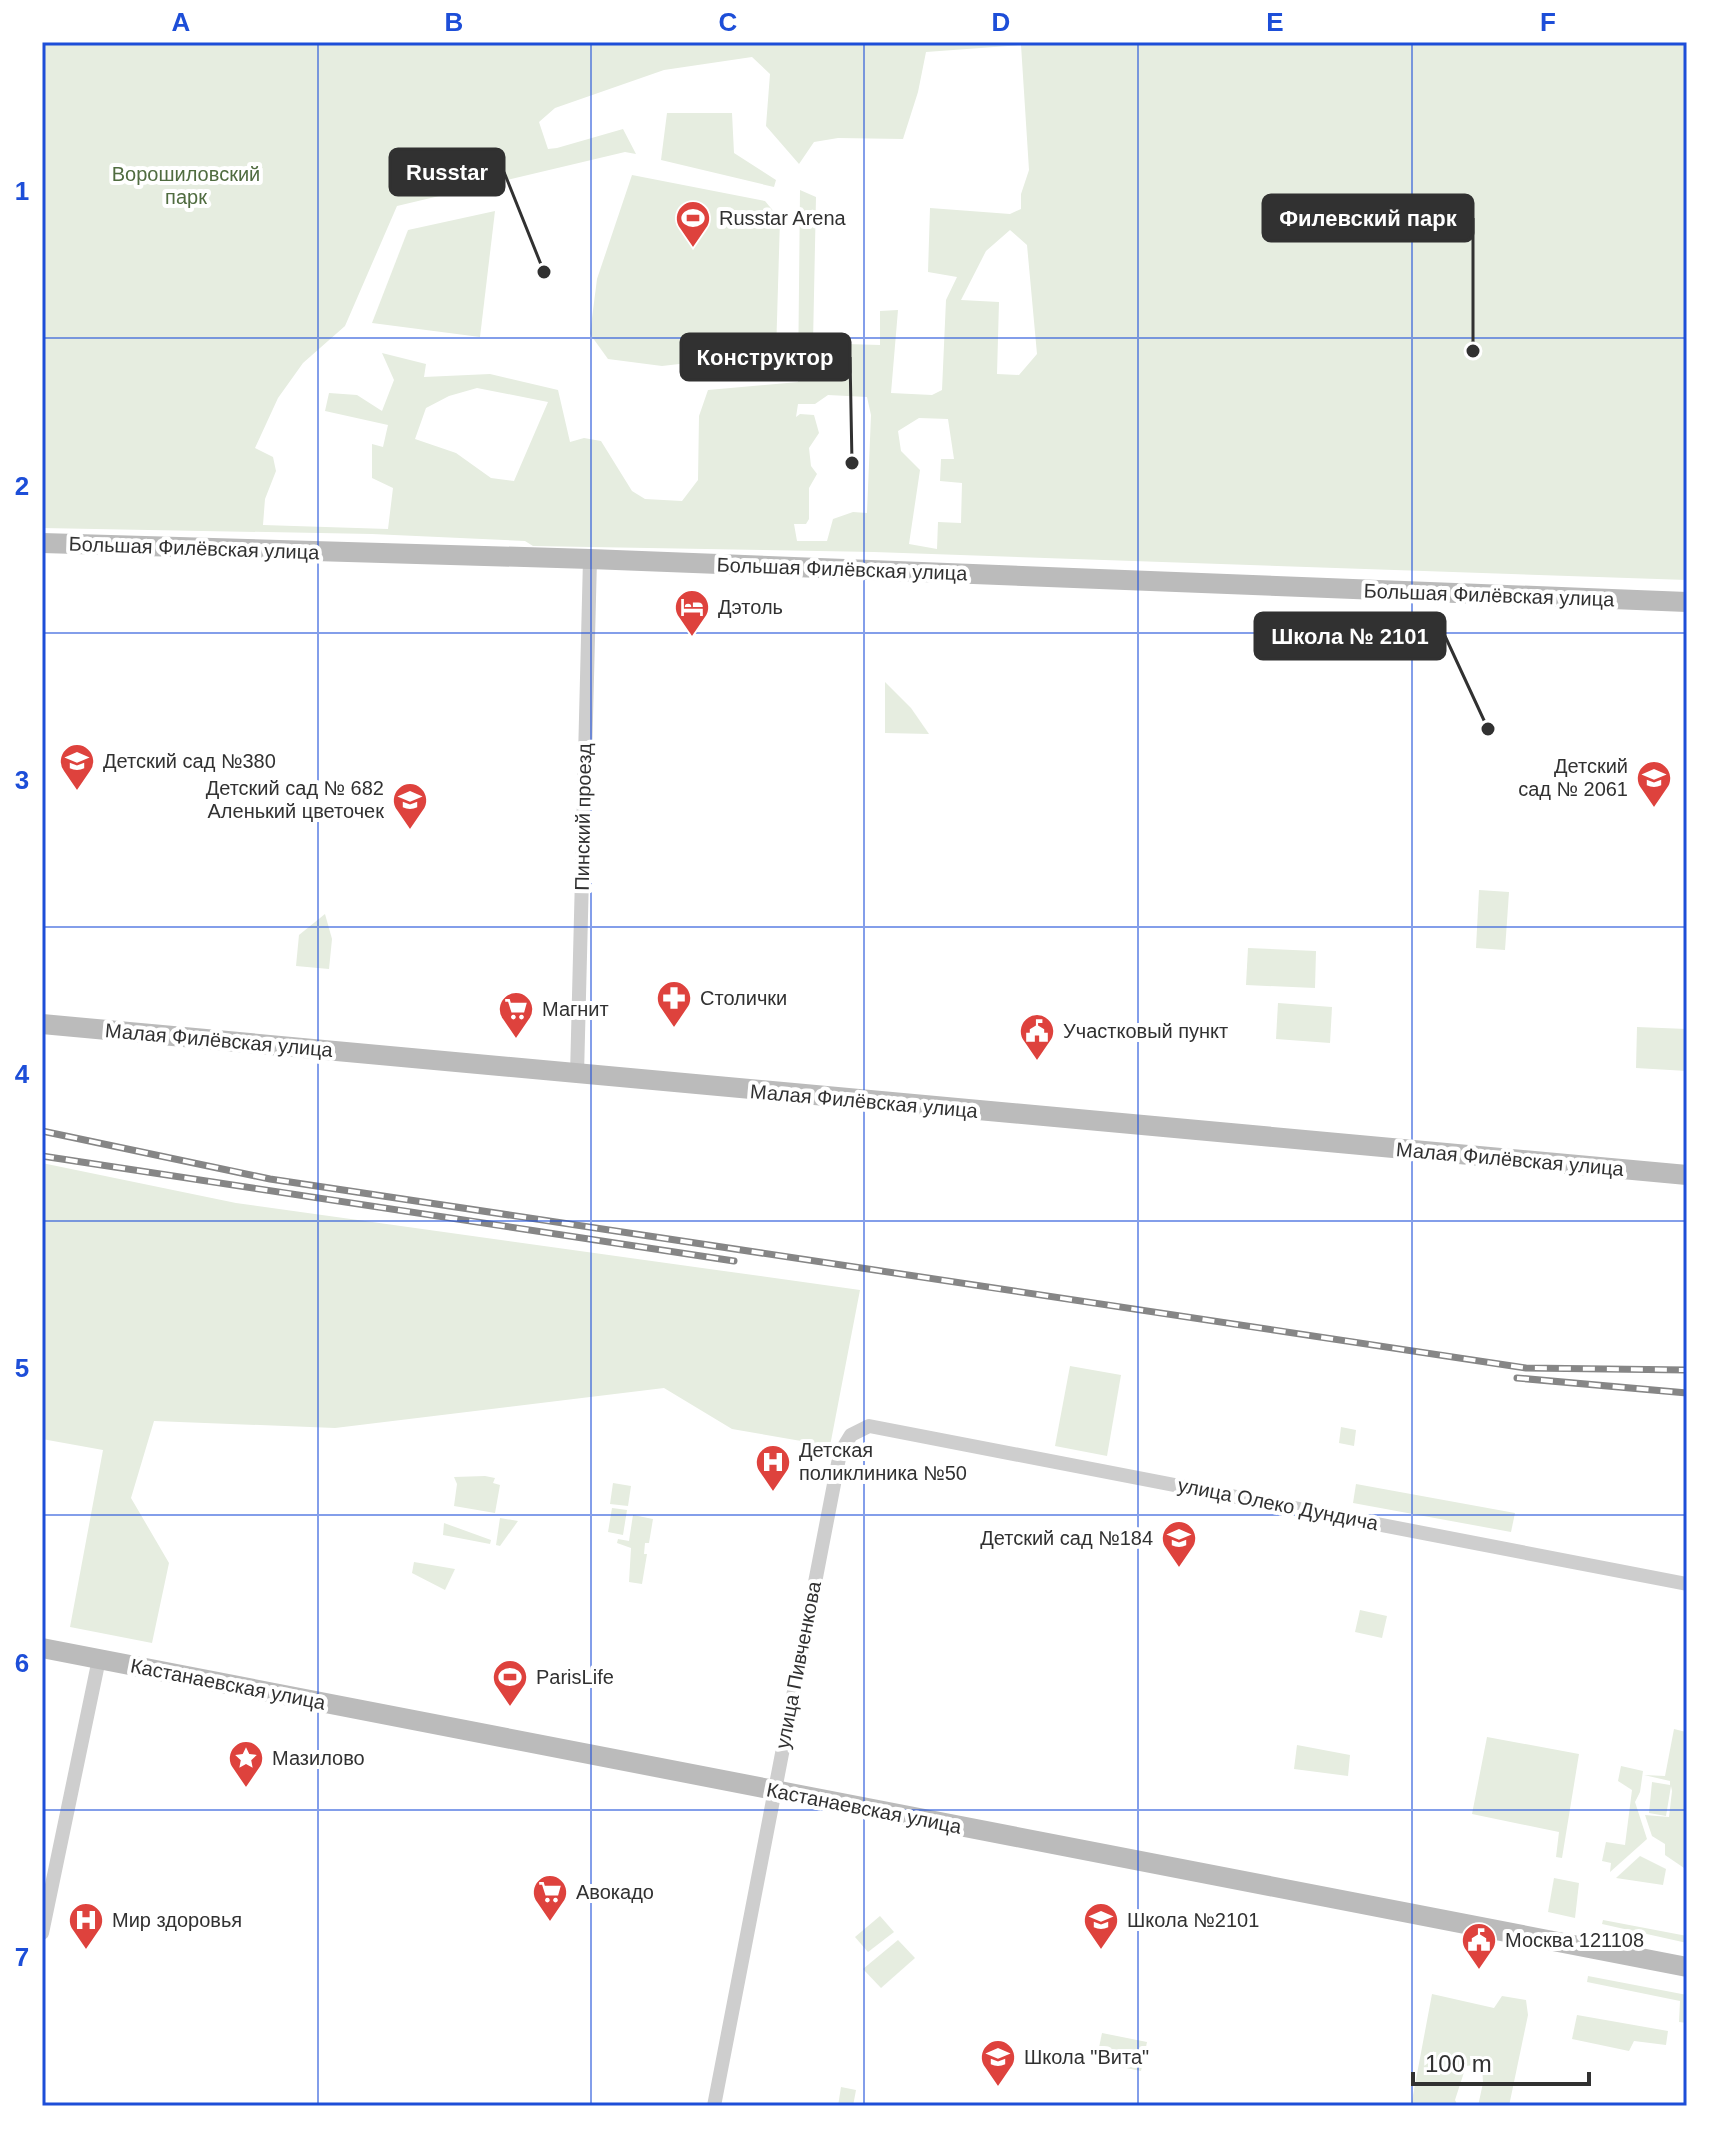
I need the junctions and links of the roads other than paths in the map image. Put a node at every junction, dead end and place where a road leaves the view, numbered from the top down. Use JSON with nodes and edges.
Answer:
{"nodes":[{"id":1,"x":42,"y":543,"type":"edge"},
{"id":2,"x":590,"y":559,"type":"junction"},
{"id":3,"x":1641,"y":602,"type":"junction"},
{"id":4,"x":1687,"y":602,"type":"edge"},
{"id":5,"x":1687,"y":610,"type":"edge"},
{"id":6,"x":42,"y":1024,"type":"edge"},
{"id":7,"x":577,"y":1075,"type":"junction"},
{"id":8,"x":1687,"y":1175,"type":"edge"},
{"id":9,"x":869,"y":1426,"type":"joint"},
{"id":10,"x":1687,"y":1584,"type":"edge"},
{"id":11,"x":42,"y":1648,"type":"edge"},
{"id":12,"x":99,"y":1659,"type":"junction"},
{"id":13,"x":774,"y":1790,"type":"junction"},
{"id":14,"x":42,"y":1933,"type":"edge"},
{"id":15,"x":1687,"y":1967,"type":"edge"},
{"id":16,"x":714,"y":2106,"type":"edge"}],
"edges":[{"from":1,"to":2,"type":"street","name":"Большая Филёвская улица"},
{"from":2,"to":3,"type":"street","name":"Большая Филёвская улица"},
{"from":2,"to":7,"type":"street","name":"Пинский проезд"},
{"from":3,"to":4,"type":"street","name":"Большая Филёвская улица"},
{"from":3,"to":5,"type":"street","name":"Большая Филёвская улица"},
{"from":6,"to":7,"type":"street","name":"Малая Филёвская улица"},
{"from":7,"to":8,"type":"street","name":"Малая Филёвская улица"},
{"from":9,"to":10,"type":"street","name":"улица Олеко Дундича"},
{"from":9,"to":13,"type":"street","name":"улица Пивченкова"},
{"from":11,"to":12,"type":"street","name":"Кастанаевская улица"},
{"from":12,"to":13,"type":"street","name":"Кастанаевская улица"},
{"from":12,"to":14,"type":"street"},
{"from":13,"to":15,"type":"street","name":"Кастанаевская улица"},
{"from":13,"to":16,"type":"street","name":"улица Пивченкова"}]}
